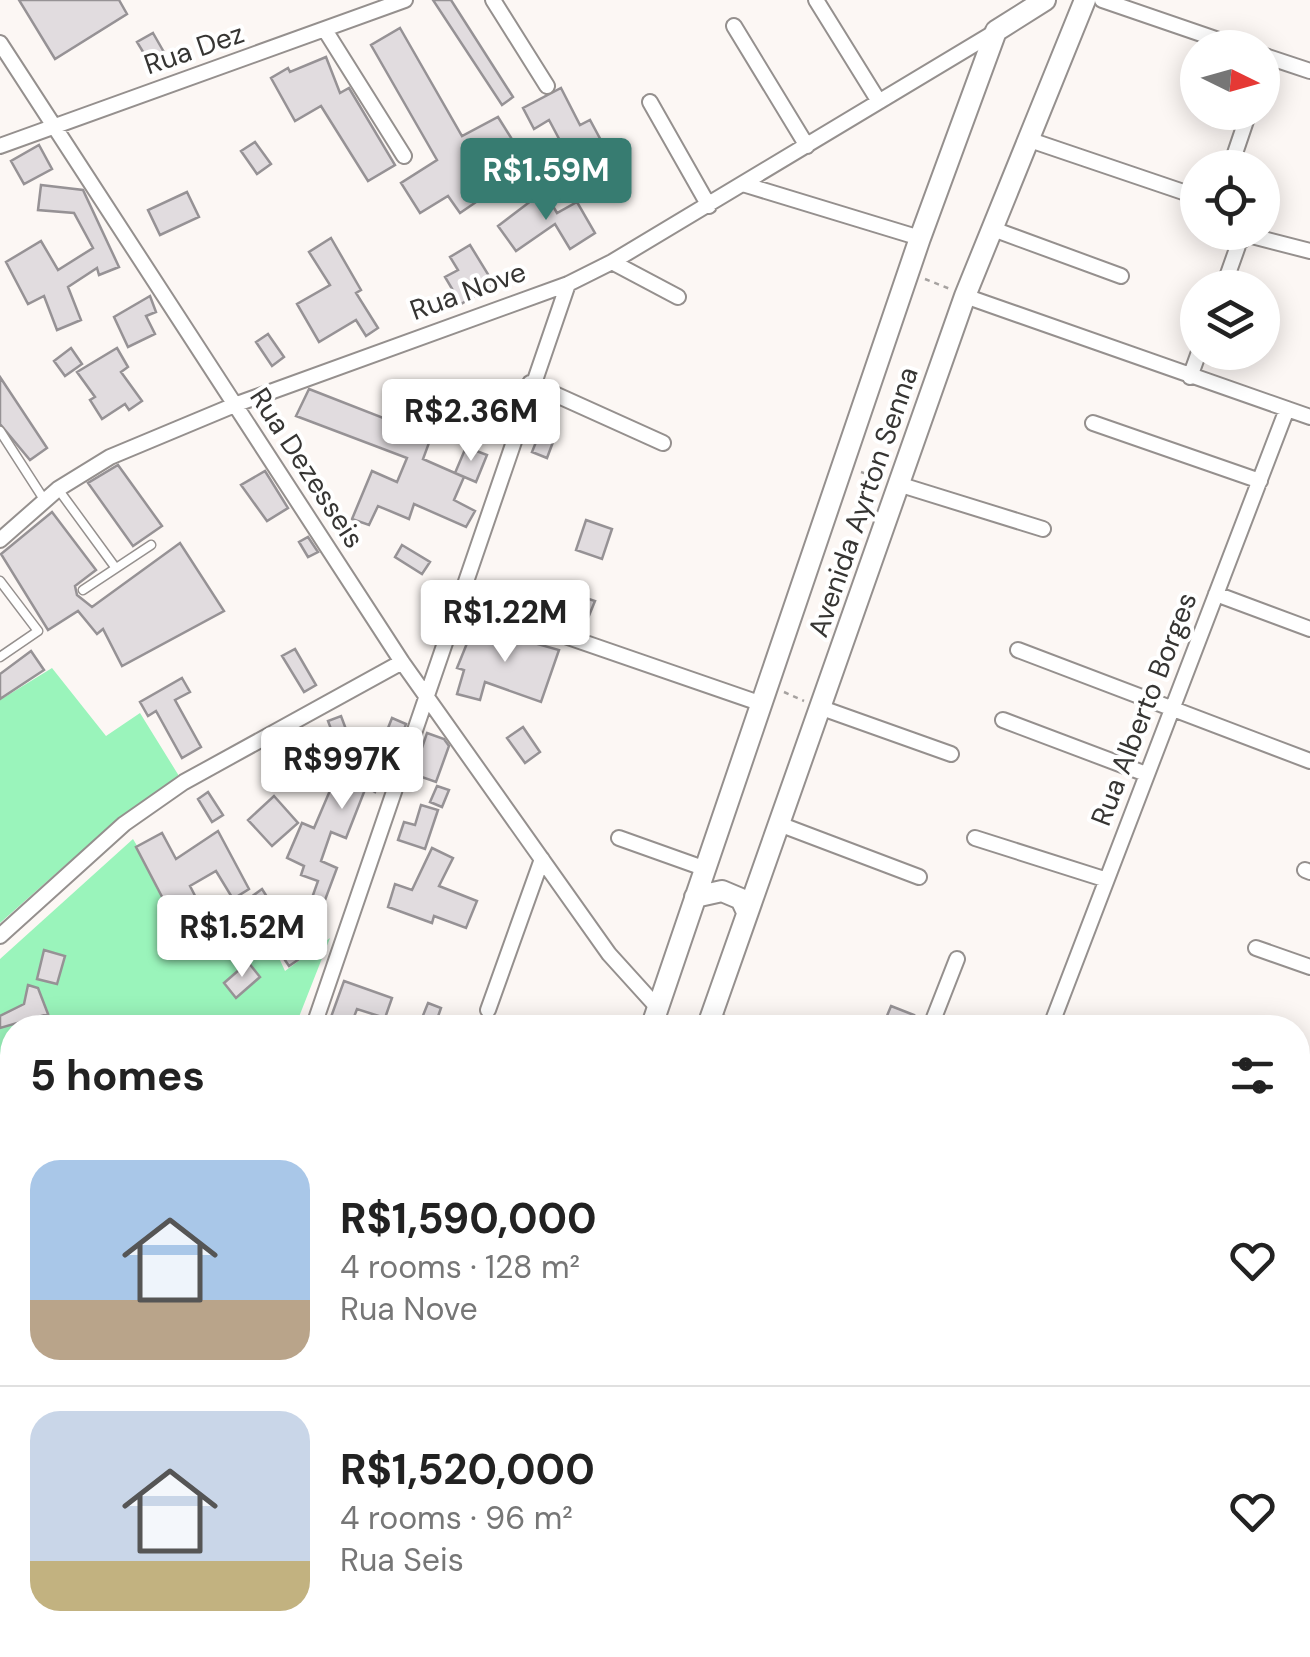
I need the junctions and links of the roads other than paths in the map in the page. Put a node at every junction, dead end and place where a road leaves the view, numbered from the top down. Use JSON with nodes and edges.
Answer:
{"nodes":[{"id":1,"x":405,"y":0,"type":"edge"},
{"id":2,"x":493,"y":0,"type":"edge"},
{"id":3,"x":816,"y":0,"type":"edge"},
{"id":4,"x":1045,"y":0,"type":"edge"},
{"id":5,"x":1084,"y":0,"type":"edge"},
{"id":6,"x":1102,"y":0,"type":"edge"},
{"id":7,"x":734,"y":26,"type":"dead end"},
{"id":8,"x":325,"y":30,"type":"junction"},
{"id":9,"x":1190,"y":30,"type":"edge"},
{"id":10,"x":996,"y":31,"type":"junction"},
{"id":11,"x":0,"y":44,"type":"edge"},
{"id":12,"x":1280,"y":61,"type":"edge"},
{"id":13,"x":1310,"y":71,"type":"edge"},
{"id":14,"x":548,"y":86,"type":"dead end"},
{"id":15,"x":878,"y":100,"type":"junction"},
{"id":16,"x":650,"y":102,"type":"dead end"},
{"id":17,"x":51,"y":126,"type":"junction"},
{"id":18,"x":1030,"y":140,"type":"junction"},
{"id":19,"x":0,"y":146,"type":"edge"},
{"id":20,"x":807,"y":146,"type":"junction"},
{"id":21,"x":404,"y":156,"type":"dead end"},
{"id":22,"x":746,"y":185,"type":"junction"},
{"id":23,"x":1180,"y":192,"type":"edge"},
{"id":24,"x":709,"y":206,"type":"junction"},
{"id":25,"x":993,"y":229,"type":"junction"},
{"id":26,"x":920,"y":238,"type":"junction"},
{"id":27,"x":1310,"y":251,"type":"edge"},
{"id":28,"x":612,"y":262,"type":"junction"},
{"id":29,"x":1229,"y":270,"type":"edge"},
{"id":30,"x":1120,"y":276,"type":"dead end"},
{"id":31,"x":568,"y":284,"type":"junction"},
{"id":32,"x":965,"y":296,"type":"junction"},
{"id":33,"x":678,"y":298,"type":"dead end"},
{"id":34,"x":1193,"y":370,"type":"edge"},
{"id":35,"x":1190,"y":377,"type":"junction"},
{"id":36,"x":530,"y":384,"type":"junction"},
{"id":37,"x":237,"y":404,"type":"junction"},
{"id":38,"x":1287,"y":409,"type":"junction"},
{"id":39,"x":1310,"y":417,"type":"edge"},
{"id":40,"x":1093,"y":423,"type":"dead end"},
{"id":41,"x":0,"y":431,"type":"edge"},
{"id":42,"x":663,"y":443,"type":"dead end"},
{"id":43,"x":1260,"y":481,"type":"junction"},
{"id":44,"x":898,"y":484,"type":"junction"},
{"id":45,"x":58,"y":489,"type":"junction"},
{"id":46,"x":45,"y":501,"type":"junction"},
{"id":47,"x":1043,"y":529,"type":"dead end"},
{"id":48,"x":0,"y":540,"type":"edge"},
{"id":49,"x":151,"y":545,"type":"dead end"},
{"id":50,"x":115,"y":566,"type":"junction"},
{"id":51,"x":0,"y":581,"type":"edge"},
{"id":52,"x":83,"y":590,"type":"dead end"},
{"id":53,"x":1216,"y":594,"type":"junction"},
{"id":54,"x":458,"y":599,"type":"junction"},
{"id":55,"x":1310,"y":629,"type":"edge"},
{"id":56,"x":1018,"y":650,"type":"dead end"},
{"id":57,"x":0,"y":657,"type":"edge"},
{"id":58,"x":402,"y":662,"type":"junction"},
{"id":59,"x":765,"y":695,"type":"junction"},
{"id":60,"x":426,"y":697,"type":"junction"},
{"id":61,"x":820,"y":708,"type":"junction"},
{"id":62,"x":1170,"y":709,"type":"junction"},
{"id":63,"x":1003,"y":720,"type":"dead end"},
{"id":64,"x":951,"y":754,"type":"dead end"},
{"id":65,"x":1310,"y":761,"type":"edge"},
{"id":66,"x":1146,"y":774,"type":"junction"},
{"id":67,"x":779,"y":824,"type":"junction"},
{"id":68,"x":620,"y":838,"type":"dead end"},
{"id":69,"x":975,"y":838,"type":"dead end"},
{"id":70,"x":542,"y":858,"type":"junction"},
{"id":71,"x":706,"y":869,"type":"junction"},
{"id":72,"x":919,"y":877,"type":"dead end"},
{"id":73,"x":1104,"y":879,"type":"junction"},
{"id":74,"x":695,"y":898,"type":"junction"},
{"id":75,"x":746,"y":912,"type":"junction"},
{"id":76,"x":0,"y":936,"type":"edge"},
{"id":77,"x":1256,"y":948,"type":"dead end"},
{"id":78,"x":957,"y":960,"type":"dead end"},
{"id":79,"x":1310,"y":968,"type":"edge"},
{"id":80,"x":488,"y":1010,"type":"dead end"},
{"id":81,"x":317,"y":1015,"type":"edge"},
{"id":82,"x":653,"y":1015,"type":"edge"},
{"id":83,"x":655,"y":1015,"type":"edge"},
{"id":84,"x":711,"y":1015,"type":"edge"},
{"id":85,"x":935,"y":1015,"type":"edge"},
{"id":86,"x":1055,"y":1015,"type":"edge"}],
"edges":[{"from":1,"to":8,"type":"street","name":"Rua Dez"},
{"from":2,"to":14,"type":"street"},
{"from":3,"to":15,"type":"street"},
{"from":4,"to":10,"type":"street","name":"Rua Nove"},
{"from":5,"to":18,"type":"street","name":"Avenida Ayrton Senna"},
{"from":6,"to":9,"type":"street"},
{"from":7,"to":20,"type":"street"},
{"from":8,"to":17,"type":"street","name":"Rua Dez"},
{"from":8,"to":21,"type":"street"},
{"from":10,"to":15,"type":"street","name":"Rua Nove"},
{"from":10,"to":26,"type":"street","name":"Avenida Ayrton Senna"},
{"from":11,"to":17,"type":"street","name":"Rua Dezesseis"},
{"from":12,"to":13,"type":"street"},
{"from":15,"to":20,"type":"street","name":"Rua Nove"},
{"from":16,"to":24,"type":"street"},
{"from":17,"to":19,"type":"street","name":"Rua Dez"},
{"from":17,"to":37,"type":"street","name":"Rua Dezesseis"},
{"from":18,"to":23,"type":"street"},
{"from":18,"to":25,"type":"street","name":"Avenida Ayrton Senna"},
{"from":20,"to":22,"type":"street","name":"Rua Nove"},
{"from":22,"to":24,"type":"street","name":"Rua Nove"},
{"from":22,"to":26,"type":"street"},
{"from":24,"to":28,"type":"street","name":"Rua Nove"},
{"from":25,"to":30,"type":"street"},
{"from":25,"to":32,"type":"street","name":"Avenida Ayrton Senna"},
{"from":26,"to":59,"type":"street","name":"Avenida Ayrton Senna"},
{"from":27,"to":29,"type":"street"},
{"from":28,"to":31,"type":"street","name":"Rua Nove"},
{"from":28,"to":33,"type":"street"},
{"from":31,"to":36,"type":"street"},
{"from":31,"to":37,"type":"street","name":"Rua Nove"},
{"from":32,"to":35,"type":"street"},
{"from":32,"to":44,"type":"street","name":"Avenida Ayrton Senna"},
{"from":34,"to":35,"type":"street"},
{"from":35,"to":38,"type":"street"},
{"from":36,"to":42,"type":"street"},
{"from":36,"to":54,"type":"street"},
{"from":37,"to":45,"type":"street","name":"Rua Nove"},
{"from":37,"to":58,"type":"street","name":"Rua Dezesseis"},
{"from":38,"to":39,"type":"street"},
{"from":38,"to":43,"type":"street","name":"Rua Alberto Borges"},
{"from":40,"to":43,"type":"street"},
{"from":41,"to":46,"type":"lane"},
{"from":43,"to":53,"type":"street","name":"Rua Alberto Borges"},
{"from":44,"to":47,"type":"street"},
{"from":44,"to":61,"type":"street","name":"Avenida Ayrton Senna"},
{"from":45,"to":46,"type":"street","name":"Rua Nove"},
{"from":45,"to":50,"type":"lane"},
{"from":46,"to":48,"type":"street","name":"Rua Nove"},
{"from":49,"to":50,"type":"lane"},
{"from":50,"to":52,"type":"lane"},
{"from":51,"to":57,"type":"lane"},
{"from":53,"to":55,"type":"street"},
{"from":53,"to":62,"type":"street","name":"Rua Alberto Borges"},
{"from":54,"to":59,"type":"street"},
{"from":54,"to":60,"type":"street"},
{"from":56,"to":62,"type":"street"},
{"from":58,"to":60,"type":"street","name":"Rua Dezesseis"},
{"from":58,"to":76,"type":"street"},
{"from":59,"to":71,"type":"street","name":"Avenida Ayrton Senna"},
{"from":60,"to":70,"type":"street","name":"Rua Dezesseis"},
{"from":60,"to":81,"type":"street"},
{"from":61,"to":64,"type":"street"},
{"from":61,"to":67,"type":"street","name":"Avenida Ayrton Senna"},
{"from":62,"to":65,"type":"street"},
{"from":62,"to":66,"type":"street","name":"Rua Alberto Borges"},
{"from":63,"to":66,"type":"street"},
{"from":66,"to":73,"type":"street","name":"Rua Alberto Borges"},
{"from":67,"to":72,"type":"street"},
{"from":67,"to":75,"type":"street","name":"Avenida Ayrton Senna"},
{"from":68,"to":71,"type":"street"},
{"from":69,"to":73,"type":"street"},
{"from":70,"to":80,"type":"street"},
{"from":70,"to":82,"type":"street","name":"Rua Dezesseis"},
{"from":71,"to":74,"type":"street","name":"Avenida Ayrton Senna"},
{"from":73,"to":86,"type":"street","name":"Rua Alberto Borges"},
{"from":74,"to":75,"type":"street"},
{"from":74,"to":83,"type":"street","name":"Avenida Ayrton Senna"},
{"from":75,"to":84,"type":"street","name":"Avenida Ayrton Senna"},
{"from":77,"to":79,"type":"street"},
{"from":78,"to":85,"type":"street"}]}
